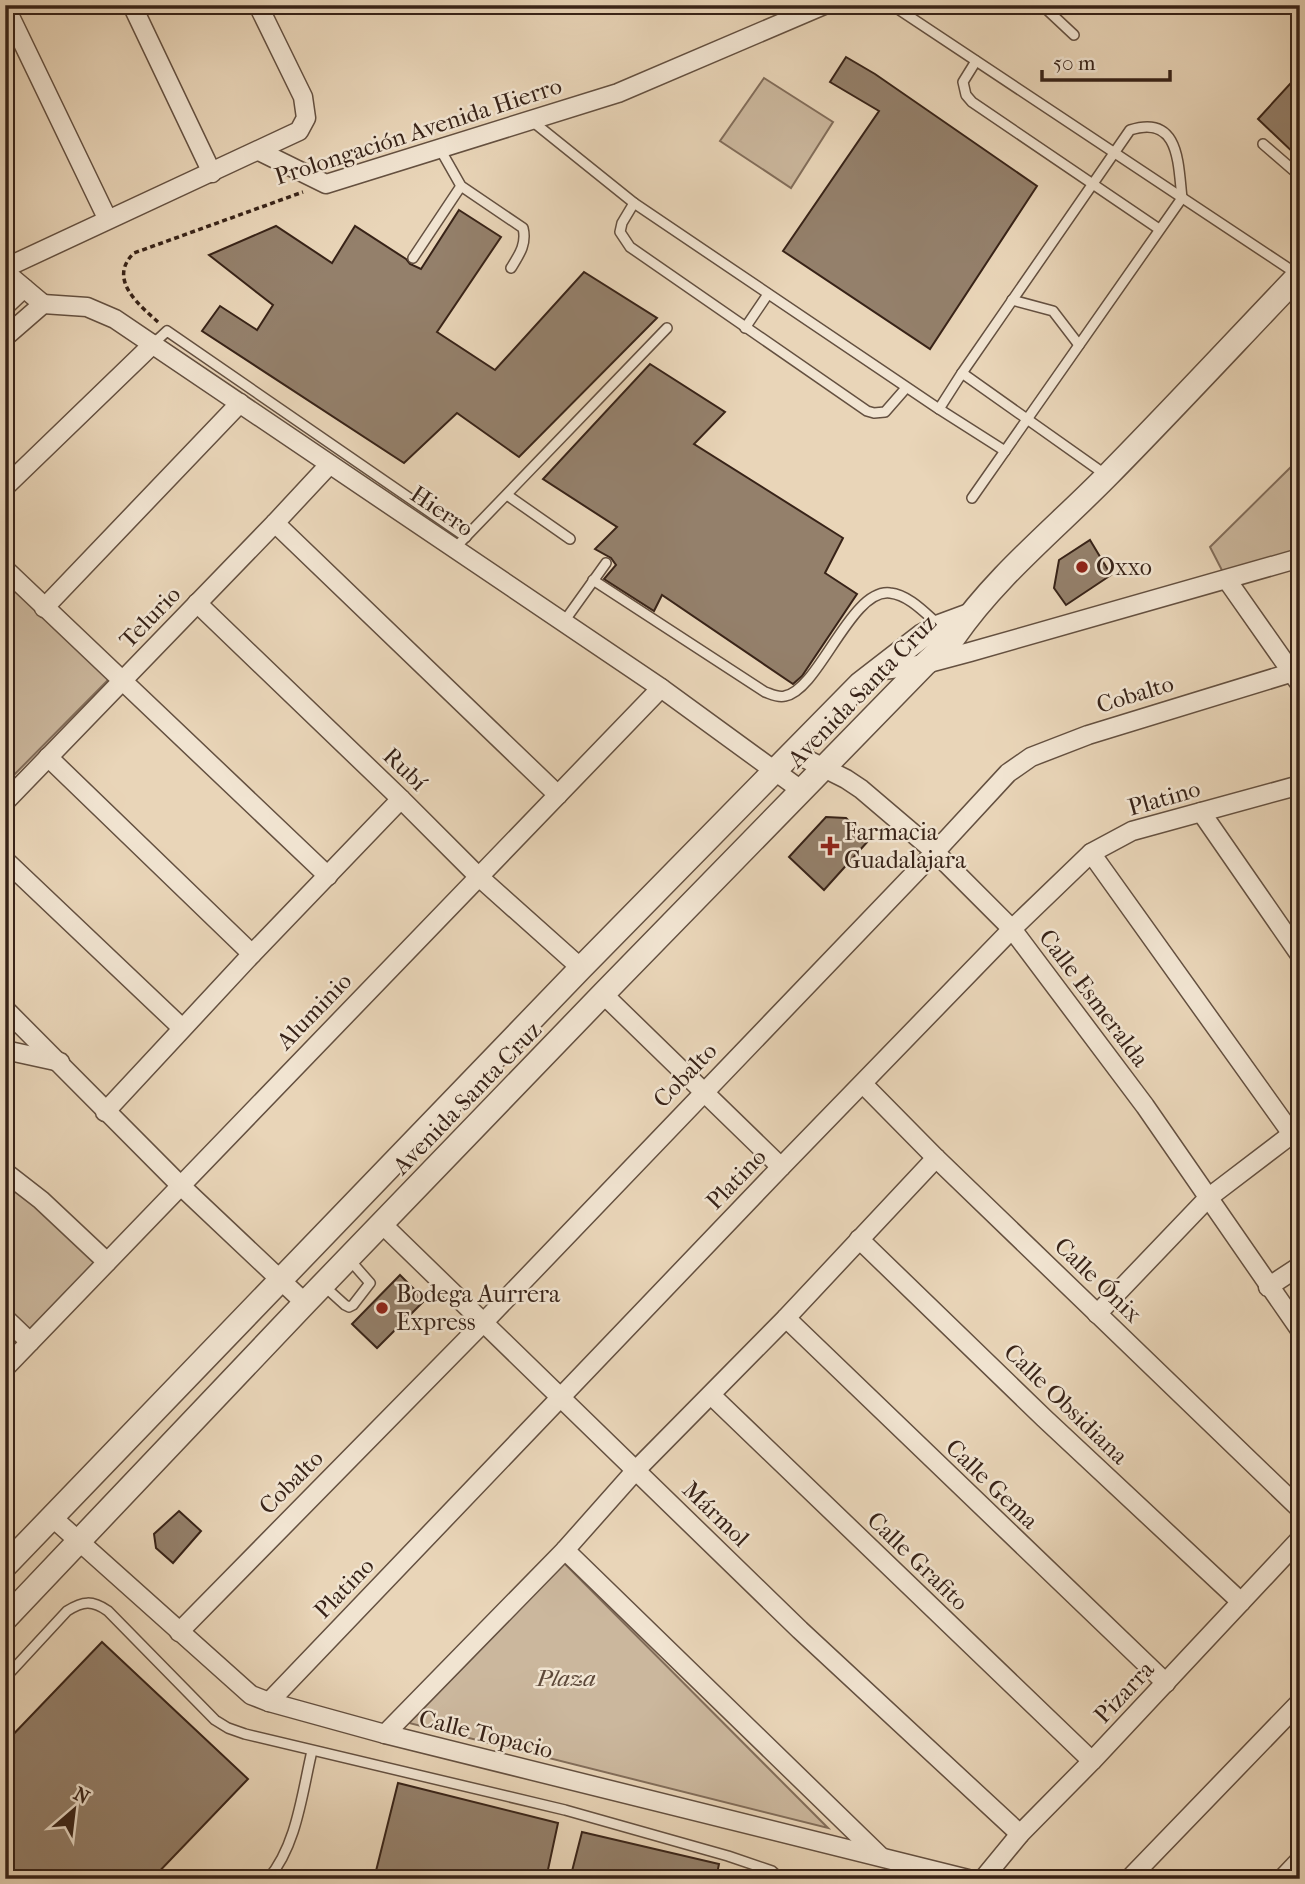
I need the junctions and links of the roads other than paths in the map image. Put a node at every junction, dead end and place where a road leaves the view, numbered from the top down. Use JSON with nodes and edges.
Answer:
{"nodes":[{"id":1,"x":132,"y":5,"type":"edge"},
{"id":2,"x":258,"y":5,"type":"edge"},
{"id":3,"x":824,"y":5,"type":"edge"},
{"id":4,"x":892,"y":5,"type":"edge"},
{"id":5,"x":1042,"y":5,"type":"edge"},
{"id":6,"x":5,"y":6,"type":"edge"},
{"id":7,"x":1074,"y":36,"type":"dead end"},
{"id":8,"x":976,"y":61,"type":"junction"},
{"id":9,"x":532,"y":121,"type":"junction"},
{"id":10,"x":1263,"y":144,"type":"dead end"},
{"id":11,"x":440,"y":149,"type":"junction"},
{"id":12,"x":259,"y":151,"type":"junction"},
{"id":13,"x":1114,"y":152,"type":"junction"},
{"id":14,"x":212,"y":173,"type":"junction"},
{"id":15,"x":1300,"y":176,"type":"edge"},
{"id":16,"x":1091,"y":185,"type":"junction"},
{"id":17,"x":461,"y":186,"type":"junction"},
{"id":18,"x":1182,"y":198,"type":"junction"},
{"id":19,"x":634,"y":203,"type":"junction"},
{"id":20,"x":107,"y":218,"type":"junction"},
{"id":21,"x":1160,"y":229,"type":"junction"},
{"id":22,"x":412,"y":257,"type":"dead end"},
{"id":23,"x":511,"y":268,"type":"dead end"},
{"id":24,"x":5,"y":270,"type":"edge"},
{"id":25,"x":1299,"y":275,"type":"edge"},
{"id":26,"x":24,"y":288,"type":"junction"},
{"id":27,"x":768,"y":294,"type":"junction"},
{"id":28,"x":1012,"y":300,"type":"junction"},
{"id":29,"x":43,"y":304,"type":"junction"},
{"id":30,"x":5,"y":306,"type":"edge"},
{"id":31,"x":745,"y":327,"type":"junction"},
{"id":32,"x":667,"y":328,"type":"dead end"},
{"id":33,"x":7,"y":332,"type":"edge"},
{"id":34,"x":153,"y":344,"type":"junction"},
{"id":35,"x":1079,"y":345,"type":"junction"},
{"id":36,"x":962,"y":373,"type":"junction"},
{"id":37,"x":906,"y":388,"type":"junction"},
{"id":38,"x":240,"y":403,"type":"junction"},
{"id":39,"x":939,"y":409,"type":"junction"},
{"id":40,"x":1028,"y":418,"type":"junction"},
{"id":41,"x":1005,"y":451,"type":"junction"},
{"id":42,"x":329,"y":465,"type":"junction"},
{"id":43,"x":1108,"y":476,"type":"junction"},
{"id":44,"x":5,"y":487,"type":"edge"},
{"id":45,"x":507,"y":495,"type":"junction"},
{"id":46,"x":971,"y":498,"type":"dead end"},
{"id":47,"x":275,"y":523,"type":"junction"},
{"id":48,"x":570,"y":540,"type":"dead end"},
{"id":49,"x":460,"y":543,"type":"junction"},
{"id":50,"x":1300,"y":558,"type":"edge"},
{"id":51,"x":606,"y":563,"type":"dead end"},
{"id":52,"x":5,"y":569,"type":"edge"},
{"id":53,"x":593,"y":580,"type":"junction"},
{"id":54,"x":1227,"y":580,"type":"junction"},
{"id":55,"x":197,"y":603,"type":"junction"},
{"id":56,"x":44,"y":608,"type":"junction"},
{"id":57,"x":563,"y":623,"type":"junction"},
{"id":58,"x":955,"y":638,"type":"junction"},
{"id":59,"x":925,"y":664,"type":"junction"},
{"id":60,"x":876,"y":671,"type":"junction"},
{"id":61,"x":1297,"y":676,"type":"edge"},
{"id":62,"x":121,"y":681,"type":"junction"},
{"id":63,"x":660,"y":688,"type":"junction"},
{"id":64,"x":792,"y":752,"type":"junction"},
{"id":65,"x":48,"y":757,"type":"junction"},
{"id":66,"x":825,"y":768,"type":"junction"},
{"id":67,"x":773,"y":770,"type":"junction"},
{"id":68,"x":1300,"y":785,"type":"edge"},
{"id":69,"x":801,"y":790,"type":"junction"},
{"id":70,"x":558,"y":795,"type":"junction"},
{"id":71,"x":401,"y":799,"type":"junction"},
{"id":72,"x":5,"y":802,"type":"edge"},
{"id":73,"x":1201,"y":812,"type":"junction"},
{"id":74,"x":935,"y":852,"type":"junction"},
{"id":75,"x":1091,"y":853,"type":"junction"},
{"id":76,"x":5,"y":860,"type":"edge"},
{"id":77,"x":328,"y":876,"type":"junction"},
{"id":78,"x":478,"y":876,"type":"junction"},
{"id":79,"x":1012,"y":929,"type":"junction"},
{"id":80,"x":252,"y":954,"type":"junction"},
{"id":81,"x":1300,"y":955,"type":"edge"},
{"id":82,"x":581,"y":968,"type":"junction"},
{"id":83,"x":603,"y":994,"type":"junction"},
{"id":84,"x":5,"y":1009,"type":"edge"},
{"id":85,"x":182,"y":1028,"type":"junction"},
{"id":86,"x":5,"y":1050,"type":"edge"},
{"id":87,"x":60,"y":1062,"type":"junction"},
{"id":88,"x":863,"y":1084,"type":"junction"},
{"id":89,"x":704,"y":1091,"type":"junction"},
{"id":90,"x":105,"y":1112,"type":"junction"},
{"id":91,"x":1296,"y":1133,"type":"edge"},
{"id":92,"x":936,"y":1158,"type":"junction"},
{"id":93,"x":781,"y":1167,"type":"junction"},
{"id":94,"x":5,"y":1172,"type":"edge"},
{"id":95,"x":181,"y":1186,"type":"junction"},
{"id":96,"x":1208,"y":1198,"type":"junction"},
{"id":97,"x":382,"y":1224,"type":"junction"},
{"id":98,"x":859,"y":1239,"type":"junction"},
{"id":99,"x":348,"y":1258,"type":"junction"},
{"id":100,"x":107,"y":1262,"type":"junction"},
{"id":101,"x":1300,"y":1266,"type":"edge"},
{"id":102,"x":282,"y":1279,"type":"junction"},
{"id":103,"x":323,"y":1284,"type":"junction"},
{"id":104,"x":1268,"y":1287,"type":"junction"},
{"id":105,"x":304,"y":1303,"type":"junction"},
{"id":106,"x":1097,"y":1314,"type":"junction"},
{"id":107,"x":5,"y":1318,"type":"edge"},
{"id":108,"x":786,"y":1318,"type":"junction"},
{"id":109,"x":483,"y":1323,"type":"junction"},
{"id":110,"x":1300,"y":1330,"type":"edge"},
{"id":111,"x":30,"y":1342,"type":"junction"},
{"id":112,"x":5,"y":1368,"type":"edge"},
{"id":113,"x":711,"y":1395,"type":"junction"},
{"id":114,"x":560,"y":1398,"type":"junction"},
{"id":115,"x":636,"y":1470,"type":"junction"},
{"id":116,"x":1300,"y":1509,"type":"edge"},
{"id":117,"x":53,"y":1518,"type":"junction"},
{"id":118,"x":1300,"y":1539,"type":"edge"},
{"id":119,"x":79,"y":1543,"type":"junction"},
{"id":120,"x":565,"y":1550,"type":"junction"},
{"id":121,"x":5,"y":1566,"type":"edge"},
{"id":122,"x":1241,"y":1602,"type":"junction"},
{"id":123,"x":5,"y":1619,"type":"edge"},
{"id":124,"x":178,"y":1632,"type":"junction"},
{"id":125,"x":5,"y":1678,"type":"edge"},
{"id":126,"x":1166,"y":1683,"type":"junction"},
{"id":127,"x":269,"y":1702,"type":"junction"},
{"id":128,"x":1300,"y":1702,"type":"edge"},
{"id":129,"x":385,"y":1734,"type":"junction"},
{"id":130,"x":312,"y":1751,"type":"junction"},
{"id":131,"x":1092,"y":1761,"type":"junction"},
{"id":132,"x":1020,"y":1834,"type":"junction"},
{"id":133,"x":880,"y":1856,"type":"junction"},
{"id":134,"x":1300,"y":1860,"type":"edge"},
{"id":135,"x":268,"y":1879,"type":"edge"},
{"id":136,"x":781,"y":1879,"type":"edge"},
{"id":137,"x":968,"y":1879,"type":"edge"},
{"id":138,"x":983,"y":1879,"type":"edge"},
{"id":139,"x":1129,"y":1879,"type":"edge"},
{"id":140,"x":1282,"y":1879,"type":"edge"}],
"edges":[{"from":1,"to":14,"type":"street"},
{"from":2,"to":12,"type":"street"},
{"from":3,"to":9,"type":"street","name":"Prolongación Avenida Hierro"},
{"from":4,"to":8,"type":"lane"},
{"from":5,"to":7,"type":"lane"},
{"from":6,"to":20,"type":"street"},
{"from":8,"to":13,"type":"lane"},
{"from":8,"to":16,"type":"lane"},
{"from":9,"to":11,"type":"street","name":"Prolongación Avenida Hierro"},
{"from":9,"to":19,"type":"lane"},
{"from":10,"to":15,"type":"lane"},
{"from":11,"to":12,"type":"street","name":"Prolongación Avenida Hierro"},
{"from":11,"to":17,"type":"lane"},
{"from":12,"to":14,"type":"street"},
{"from":13,"to":16,"type":"lane"},
{"from":13,"to":18,"type":"lane"},
{"from":13,"to":18,"type":"lane"},
{"from":14,"to":20,"type":"street"},
{"from":16,"to":21,"type":"lane"},
{"from":16,"to":28,"type":"lane"},
{"from":17,"to":22,"type":"lane"},
{"from":17,"to":23,"type":"lane"},
{"from":18,"to":21,"type":"lane"},
{"from":18,"to":25,"type":"lane"},
{"from":19,"to":27,"type":"lane"},
{"from":19,"to":31,"type":"lane"},
{"from":20,"to":24,"type":"street"},
{"from":21,"to":35,"type":"lane"},
{"from":24,"to":26,"type":"street"},
{"from":25,"to":43,"type":"street","name":"Avenida Santa Cruz"},
{"from":26,"to":29,"type":"street"},
{"from":26,"to":30,"type":"street"},
{"from":27,"to":31,"type":"lane"},
{"from":27,"to":37,"type":"lane"},
{"from":28,"to":35,"type":"lane"},
{"from":28,"to":36,"type":"lane"},
{"from":29,"to":33,"type":"street"},
{"from":29,"to":34,"type":"street","name":"Hierro"},
{"from":31,"to":37,"type":"lane"},
{"from":32,"to":45,"type":"lane"},
{"from":34,"to":38,"type":"street","name":"Hierro"},
{"from":34,"to":44,"type":"street"},
{"from":34,"to":49,"type":"lane"},
{"from":35,"to":40,"type":"lane"},
{"from":36,"to":39,"type":"lane"},
{"from":36,"to":40,"type":"lane"},
{"from":37,"to":39,"type":"lane"},
{"from":38,"to":42,"type":"street","name":"Hierro"},
{"from":38,"to":56,"type":"street"},
{"from":39,"to":41,"type":"lane"},
{"from":40,"to":41,"type":"lane"},
{"from":40,"to":43,"type":"lane"},
{"from":41,"to":46,"type":"lane"},
{"from":42,"to":47,"type":"street","name":"Telurio"},
{"from":42,"to":49,"type":"street","name":"Hierro"},
{"from":43,"to":58,"type":"street","name":"Avenida Santa Cruz"},
{"from":45,"to":48,"type":"lane"},
{"from":45,"to":49,"type":"lane"},
{"from":47,"to":55,"type":"street","name":"Telurio"},
{"from":47,"to":70,"type":"street"},
{"from":49,"to":57,"type":"street","name":"Hierro"},
{"from":50,"to":54,"type":"street"},
{"from":51,"to":53,"type":"lane"},
{"from":52,"to":56,"type":"street"},
{"from":53,"to":57,"type":"lane"},
{"from":53,"to":58,"type":"lane"},
{"from":54,"to":58,"type":"street"},
{"from":54,"to":61,"type":"street"},
{"from":55,"to":62,"type":"street","name":"Telurio"},
{"from":55,"to":71,"type":"street","name":"Rubí"},
{"from":56,"to":62,"type":"street"},
{"from":57,"to":63,"type":"street","name":"Hierro"},
{"from":58,"to":59,"type":"street","name":"Avenida Santa Cruz"},
{"from":58,"to":60,"type":"street","name":"Avenida Santa Cruz"},
{"from":59,"to":60,"type":"street"},
{"from":59,"to":66,"type":"street","name":"Avenida Santa Cruz"},
{"from":60,"to":64,"type":"street","name":"Avenida Santa Cruz"},
{"from":61,"to":74,"type":"street","name":"Cobalto"},
{"from":62,"to":65,"type":"street","name":"Telurio"},
{"from":62,"to":77,"type":"street"},
{"from":63,"to":67,"type":"street","name":"Hierro"},
{"from":63,"to":70,"type":"street","name":"Aluminio"},
{"from":64,"to":66,"type":"street","name":"Calle Esmeralda"},
{"from":64,"to":67,"type":"street","name":"Avenida Santa Cruz"},
{"from":65,"to":72,"type":"street","name":"Telurio"},
{"from":65,"to":80,"type":"street"},
{"from":66,"to":69,"type":"street","name":"Avenida Santa Cruz"},
{"from":66,"to":74,"type":"street","name":"Calle Esmeralda"},
{"from":67,"to":69,"type":"street","name":"Hierro"},
{"from":67,"to":82,"type":"street","name":"Avenida Santa Cruz"},
{"from":68,"to":73,"type":"street","name":"Platino"},
{"from":69,"to":83,"type":"street","name":"Avenida Santa Cruz"},
{"from":70,"to":78,"type":"street","name":"Aluminio"},
{"from":71,"to":77,"type":"street"},
{"from":71,"to":78,"type":"street","name":"Rubí"},
{"from":73,"to":75,"type":"street","name":"Platino"},
{"from":73,"to":81,"type":"street"},
{"from":74,"to":79,"type":"street","name":"Calle Esmeralda"},
{"from":74,"to":89,"type":"street","name":"Cobalto"},
{"from":75,"to":79,"type":"street","name":"Platino"},
{"from":75,"to":91,"type":"street"},
{"from":76,"to":85,"type":"street"},
{"from":77,"to":80,"type":"street"},
{"from":78,"to":82,"type":"street","name":"Rubí"},
{"from":78,"to":95,"type":"street","name":"Aluminio"},
{"from":79,"to":88,"type":"street","name":"Platino"},
{"from":79,"to":96,"type":"street","name":"Calle Esmeralda"},
{"from":80,"to":85,"type":"street"},
{"from":82,"to":102,"type":"street","name":"Avenida Santa Cruz"},
{"from":83,"to":89,"type":"street"},
{"from":83,"to":97,"type":"street","name":"Avenida Santa Cruz"},
{"from":84,"to":87,"type":"street"},
{"from":85,"to":90,"type":"street"},
{"from":86,"to":87,"type":"street"},
{"from":87,"to":90,"type":"street"},
{"from":88,"to":92,"type":"street","name":"Calle Ónix"},
{"from":88,"to":93,"type":"street","name":"Platino"},
{"from":89,"to":93,"type":"street"},
{"from":89,"to":109,"type":"street","name":"Cobalto"},
{"from":90,"to":95,"type":"street"},
{"from":91,"to":96,"type":"street"},
{"from":92,"to":98,"type":"street"},
{"from":92,"to":106,"type":"street","name":"Calle Ónix"},
{"from":93,"to":114,"type":"street","name":"Platino"},
{"from":94,"to":100,"type":"street"},
{"from":95,"to":100,"type":"street","name":"Aluminio"},
{"from":95,"to":102,"type":"street"},
{"from":96,"to":104,"type":"street","name":"Calle Esmeralda"},
{"from":96,"to":106,"type":"street"},
{"from":97,"to":99,"type":"street","name":"Avenida Santa Cruz"},
{"from":97,"to":109,"type":"street","name":"Mármol"},
{"from":98,"to":108,"type":"street"},
{"from":98,"to":122,"type":"street","name":"Calle Obsidiana"},
{"from":99,"to":103,"type":"street","name":"Avenida Santa Cruz"},
{"from":99,"to":103,"type":"lane"},
{"from":100,"to":111,"type":"street","name":"Aluminio"},
{"from":101,"to":104,"type":"street"},
{"from":102,"to":105,"type":"street"},
{"from":102,"to":117,"type":"street","name":"Avenida Santa Cruz"},
{"from":103,"to":105,"type":"street","name":"Avenida Santa Cruz"},
{"from":104,"to":110,"type":"street","name":"Calle Esmeralda"},
{"from":105,"to":119,"type":"street","name":"Avenida Santa Cruz"},
{"from":106,"to":116,"type":"street","name":"Calle Ónix"},
{"from":107,"to":111,"type":"street"},
{"from":108,"to":113,"type":"street"},
{"from":108,"to":126,"type":"street","name":"Calle Gema"},
{"from":109,"to":114,"type":"street","name":"Mármol"},
{"from":109,"to":124,"type":"street","name":"Cobalto"},
{"from":111,"to":112,"type":"street","name":"Aluminio"},
{"from":113,"to":115,"type":"street"},
{"from":113,"to":131,"type":"street","name":"Calle Grafito"},
{"from":114,"to":115,"type":"street","name":"Mármol"},
{"from":114,"to":127,"type":"street","name":"Platino"},
{"from":115,"to":120,"type":"street"},
{"from":115,"to":132,"type":"street","name":"Mármol"},
{"from":117,"to":119,"type":"street","name":"Calle Topacio"},
{"from":117,"to":121,"type":"street","name":"Avenida Santa Cruz"},
{"from":118,"to":122,"type":"street","name":"Pizarra"},
{"from":119,"to":123,"type":"street","name":"Avenida Santa Cruz"},
{"from":119,"to":124,"type":"street","name":"Calle Topacio"},
{"from":120,"to":129,"type":"street"},
{"from":120,"to":133,"type":"street"},
{"from":122,"to":126,"type":"street","name":"Pizarra"},
{"from":124,"to":127,"type":"street","name":"Calle Topacio"},
{"from":125,"to":130,"type":"lane"},
{"from":126,"to":131,"type":"street","name":"Pizarra"},
{"from":127,"to":129,"type":"street","name":"Calle Topacio"},
{"from":128,"to":139,"type":"street"},
{"from":129,"to":133,"type":"street","name":"Calle Topacio"},
{"from":130,"to":135,"type":"lane"},
{"from":130,"to":136,"type":"lane"},
{"from":131,"to":132,"type":"street","name":"Pizarra"},
{"from":132,"to":138,"type":"street","name":"Pizarra"},
{"from":133,"to":137,"type":"street","name":"Calle Topacio"},
{"from":134,"to":140,"type":"street"}]}
